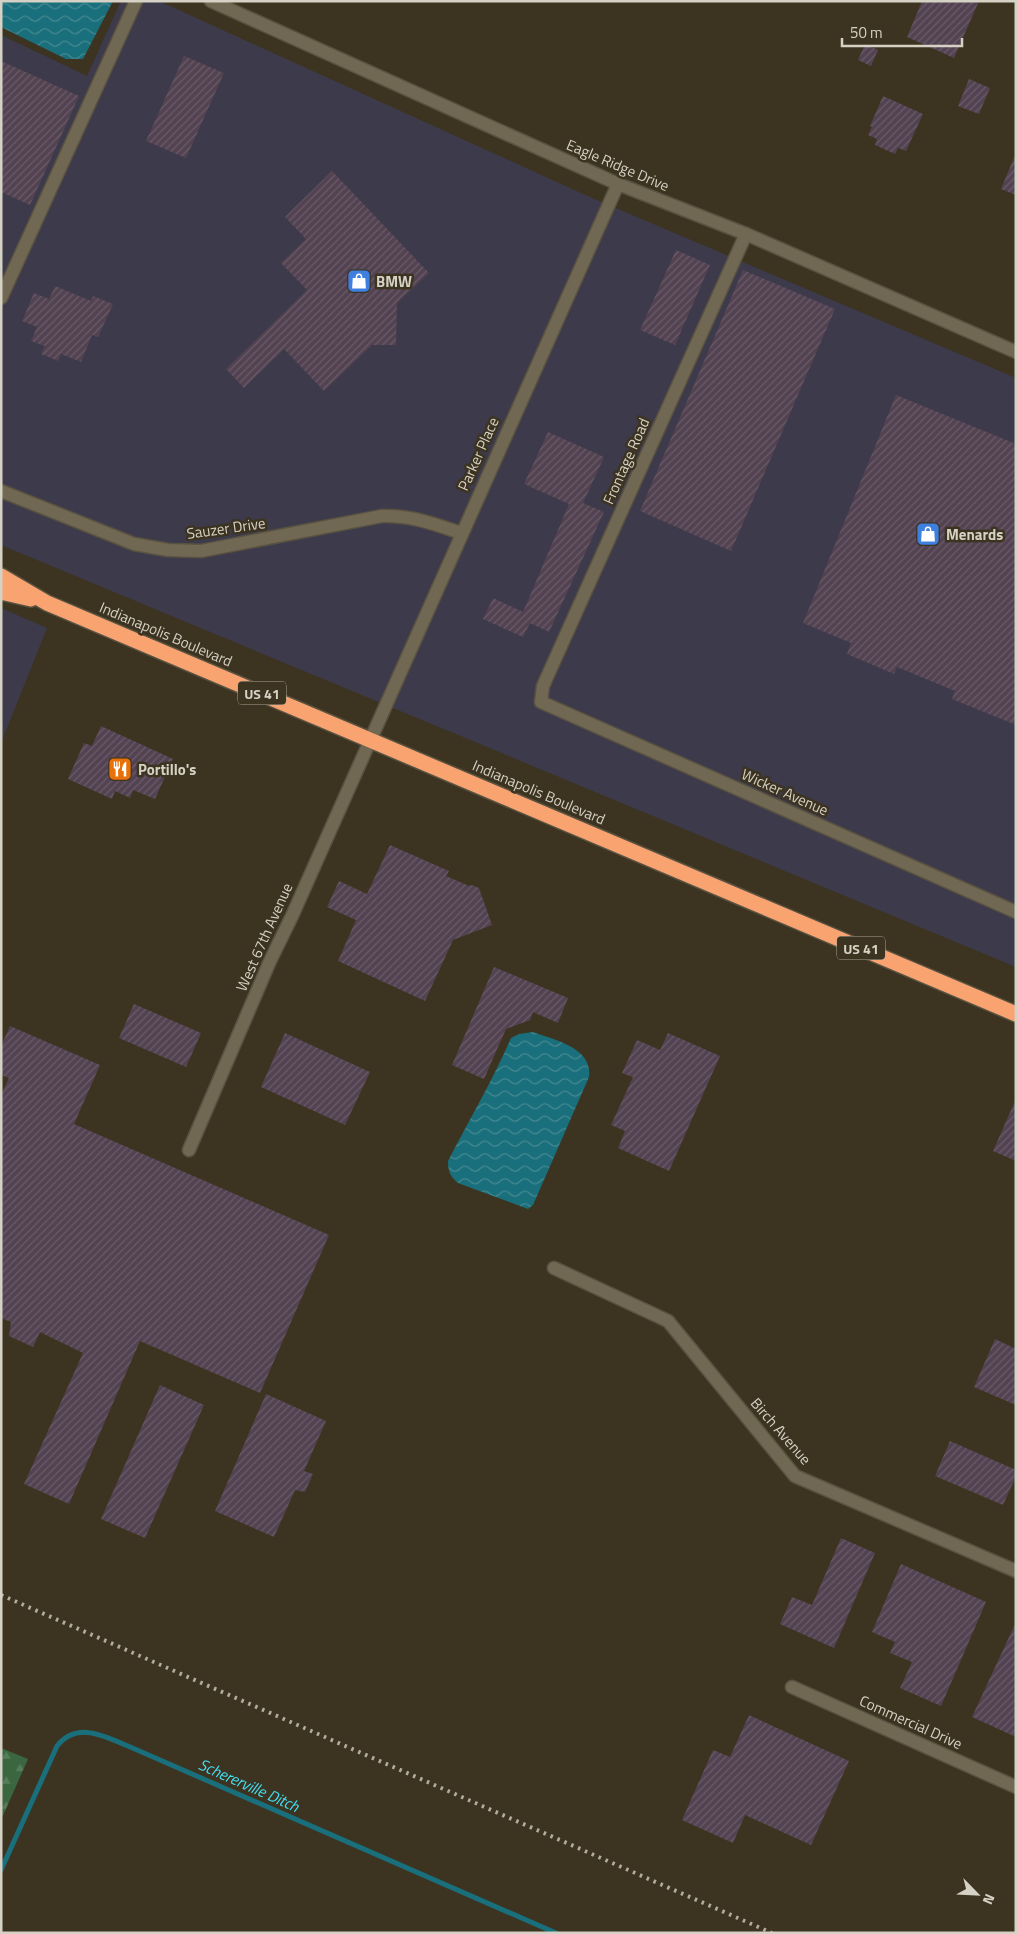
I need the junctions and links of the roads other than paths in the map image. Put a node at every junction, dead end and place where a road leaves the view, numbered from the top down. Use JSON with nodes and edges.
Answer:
{"nodes":[{"id":1,"x":136,"y":1,"type":"edge"},
{"id":2,"x":211,"y":1,"type":"edge"},
{"id":3,"x":618,"y":184,"type":"junction"},
{"id":4,"x":746,"y":234,"type":"junction"},
{"id":5,"x":1,"y":298,"type":"edge"},
{"id":6,"x":1016,"y":352,"type":"edge"},
{"id":7,"x":1,"y":491,"type":"edge"},
{"id":8,"x":461,"y":533,"type":"junction"},
{"id":9,"x":1,"y":576,"type":"edge"},
{"id":10,"x":1,"y":592,"type":"edge"},
{"id":11,"x":47,"y":603,"type":"junction"},
{"id":12,"x":541,"y":702,"type":"joint"},
{"id":13,"x":371,"y":739,"type":"junction"},
{"id":14,"x":1016,"y":912,"type":"edge"},
{"id":15,"x":1016,"y":1014,"type":"edge"},
{"id":16,"x":188,"y":1150,"type":"dead end"},
{"id":17,"x":554,"y":1268,"type":"dead end"},
{"id":18,"x":1016,"y":1571,"type":"edge"},
{"id":19,"x":792,"y":1687,"type":"dead end"},
{"id":20,"x":1016,"y":1787,"type":"edge"}],
"edges":[{"from":1,"to":5,"type":"street"},
{"from":2,"to":3,"type":"street","name":"Eagle Ridge Drive"},
{"from":3,"to":4,"type":"street","name":"Eagle Ridge Drive"},
{"from":3,"to":8,"type":"street","name":"Parker Place"},
{"from":4,"to":6,"type":"street","name":"Eagle Ridge Drive"},
{"from":4,"to":12,"type":"street","name":"Frontage Road"},
{"from":7,"to":8,"type":"street","name":"Sauzer Drive"},
{"from":8,"to":13,"type":"street","name":"Parker Place"},
{"from":9,"to":11,"type":"highway","name":"Indianapolis Boulevard","number":"US 41"},
{"from":10,"to":11,"type":"highway","name":"Indianapolis Boulevard","number":"US 41"},
{"from":11,"to":13,"type":"highway","name":"Indianapolis Boulevard","number":"US 41"},
{"from":12,"to":14,"type":"street","name":"Wicker Avenue"},
{"from":13,"to":15,"type":"highway","name":"Indianapolis Boulevard","number":"US 41"},
{"from":13,"to":16,"type":"street","name":"West 67th Avenue"},
{"from":17,"to":18,"type":"street","name":"Birch Avenue"},
{"from":19,"to":20,"type":"street","name":"Commercial Drive"}]}
